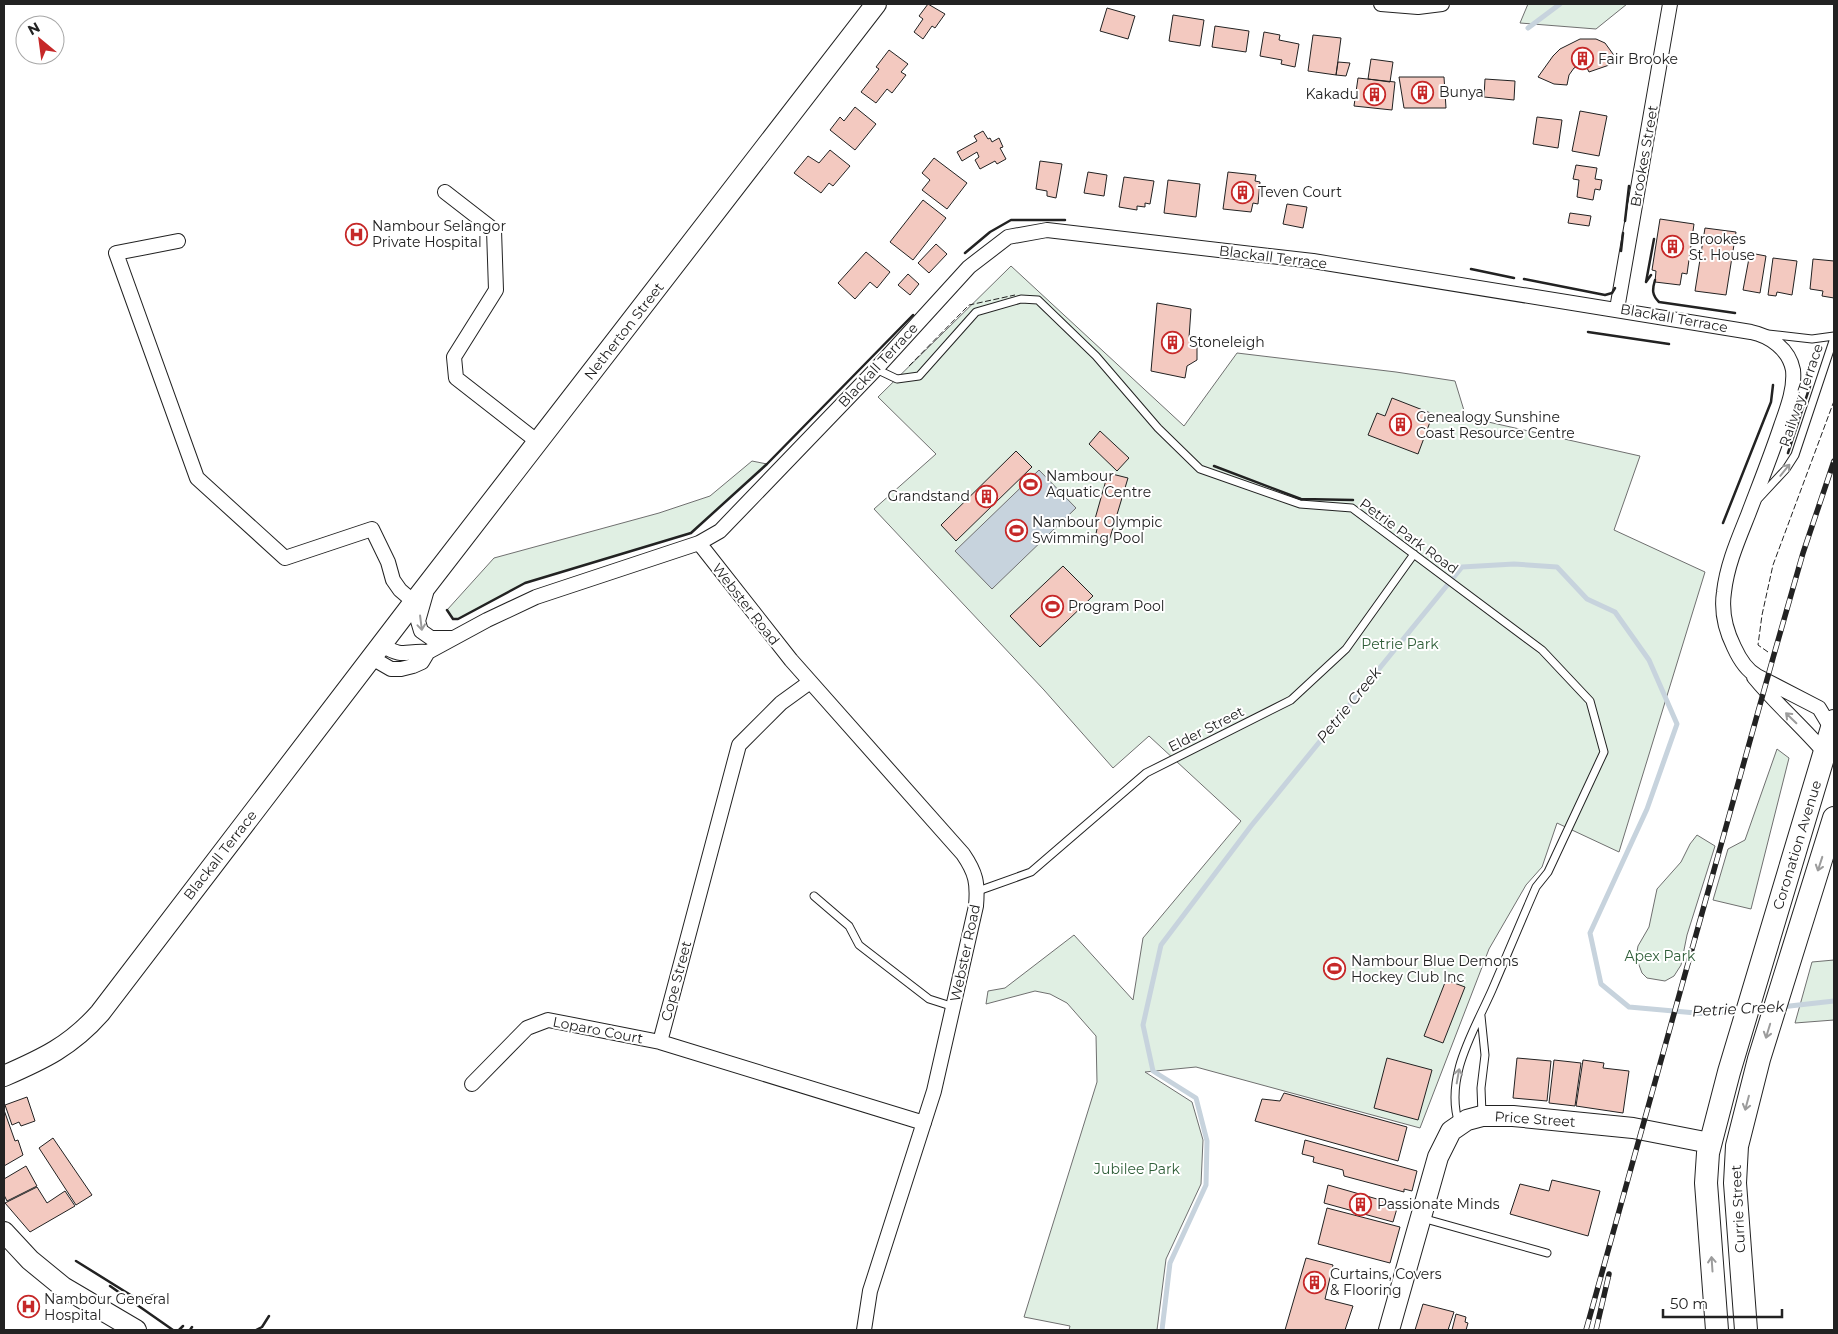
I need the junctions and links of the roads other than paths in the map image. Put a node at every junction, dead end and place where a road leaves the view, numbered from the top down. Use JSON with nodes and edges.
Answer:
{"nodes":[{"id":1,"x":876,"y":4,"type":"edge"},
{"id":2,"x":1381,"y":4,"type":"edge"},
{"id":3,"x":1442,"y":4,"type":"edge"},
{"id":4,"x":1670,"y":4,"type":"edge"},
{"id":5,"x":445,"y":192,"type":"dead end"},
{"id":6,"x":178,"y":242,"type":"dead end"},
{"id":7,"x":1617,"y":309,"type":"junction"},
{"id":8,"x":1750,"y":332,"type":"junction"},
{"id":9,"x":1834,"y":337,"type":"edge"},
{"id":10,"x":876,"y":369,"type":"junction"},
{"id":11,"x":538,"y":442,"type":"junction"},
{"id":12,"x":1752,"y":505,"type":"junction"},
{"id":13,"x":699,"y":544,"type":"junction"},
{"id":14,"x":1414,"y":554,"type":"junction"},
{"id":15,"x":429,"y":583,"type":"junction"},
{"id":16,"x":414,"y":602,"type":"junction"},
{"id":17,"x":453,"y":638,"type":"junction"},
{"id":18,"x":377,"y":652,"type":"junction"},
{"id":19,"x":1749,"y":670,"type":"junction"},
{"id":20,"x":810,"y":682,"type":"junction"},
{"id":21,"x":1832,"y":742,"type":"edge"},
{"id":22,"x":1834,"y":818,"type":"edge"},
{"id":23,"x":978,"y":891,"type":"junction"},
{"id":24,"x":814,"y":896,"type":"dead end"},
{"id":25,"x":954,"y":1007,"type":"junction"},
{"id":26,"x":1481,"y":1015,"type":"junction"},
{"id":27,"x":660,"y":1042,"type":"junction"},
{"id":28,"x":1759,"y":1060,"type":"joint"},
{"id":29,"x":1729,"y":1072,"type":"joint"},
{"id":30,"x":4,"y":1076,"type":"edge"},
{"id":31,"x":472,"y":1084,"type":"dead end"},
{"id":32,"x":1482,"y":1116,"type":"junction"},
{"id":33,"x":924,"y":1124,"type":"junction"},
{"id":34,"x":1459,"y":1124,"type":"junction"},
{"id":35,"x":1710,"y":1143,"type":"junction"},
{"id":36,"x":1737,"y":1146,"type":"junction"},
{"id":37,"x":1420,"y":1217,"type":"junction"},
{"id":38,"x":4,"y":1232,"type":"edge"},
{"id":39,"x":1547,"y":1253,"type":"dead end"},
{"id":40,"x":136,"y":1330,"type":"edge"},
{"id":41,"x":864,"y":1330,"type":"edge"},
{"id":42,"x":1389,"y":1330,"type":"edge"},
{"id":43,"x":1717,"y":1330,"type":"edge"},
{"id":44,"x":1746,"y":1330,"type":"edge"}],
"edges":[{"from":1,"to":11,"type":"main road","name":"Netherton Street"},
{"from":2,"to":3,"type":"street"},
{"from":4,"to":7,"type":"street","name":"Brookes Street"},
{"from":5,"to":11,"type":"street"},
{"from":6,"to":16,"type":"street"},
{"from":7,"to":8,"type":"street","name":"Blackall Terrace"},
{"from":7,"to":10,"type":"street","name":"Blackall Terrace"},
{"from":8,"to":9,"type":"lane","name":"Railway Terrace"},
{"from":8,"to":12,"type":"street","name":"Blackall Terrace"},
{"from":12,"to":9,"type":"lane","name":"Railway Terrace","one_way":true},
{"from":10,"to":13,"type":"street","name":"Blackall Terrace"},
{"from":10,"to":14,"type":"lane","name":"Petrie Park Road"},
{"from":11,"to":15,"type":"main road","name":"Netherton Street"},
{"from":12,"to":19,"type":"street","name":"Blackall Terrace"},
{"from":13,"to":17,"type":"street","name":"Blackall Terrace"},
{"from":13,"to":20,"type":"street","name":"Webster Road"},
{"from":14,"to":23,"type":"lane","name":"Elder Street"},
{"from":14,"to":26,"type":"lane","name":"Petrie Park Road"},
{"from":15,"to":16,"type":"main road","name":"Netherton Street"},
{"from":15,"to":17,"type":"street","one_way":true},
{"from":16,"to":18,"type":"main road","name":"Netherton Street"},
{"from":17,"to":18,"type":"street","name":"Blackall Terrace"},
{"from":18,"to":30,"type":"main road","name":"Blackall Terrace"},
{"from":21,"to":19,"type":"street","one_way":true},
{"from":19,"to":21,"type":"street","name":"Blackall Terrace"},
{"from":20,"to":23,"type":"street","name":"Webster Road"},
{"from":20,"to":27,"type":"street","name":"Cope Street"},
{"from":21,"to":29,"type":"main road","name":"Coronation Avenue"},
{"from":22,"to":28,"type":"main road","name":"Coronation Avenue","one_way":true},
{"from":23,"to":25,"type":"street","name":"Webster Road"},
{"from":24,"to":25,"type":"lane"},
{"from":25,"to":33,"type":"street","name":"Webster Road"},
{"from":26,"to":32,"type":"lane","name":"Petrie Park Road"},
{"from":34,"to":26,"type":"lane","name":"Petrie Park Road","one_way":true},
{"from":27,"to":31,"type":"street","name":"Loparo Court"},
{"from":27,"to":33,"type":"street"},
{"from":28,"to":36,"type":"main road","name":"Currie Street","one_way":true},
{"from":29,"to":35,"type":"main road","name":"Currie Street"},
{"from":32,"to":34,"type":"main road","name":"Price Street"},
{"from":32,"to":35,"type":"main road","name":"Price Street"},
{"from":33,"to":41,"type":"street","name":"Webster Road"},
{"from":34,"to":37,"type":"main road"},
{"from":35,"to":36,"type":"main road"},
{"from":43,"to":35,"type":"main road","name":"Currie Street","one_way":true},
{"from":36,"to":44,"type":"main road","name":"Currie Street"},
{"from":37,"to":39,"type":"lane"},
{"from":37,"to":42,"type":"main road"},
{"from":38,"to":40,"type":"main road"}]}
